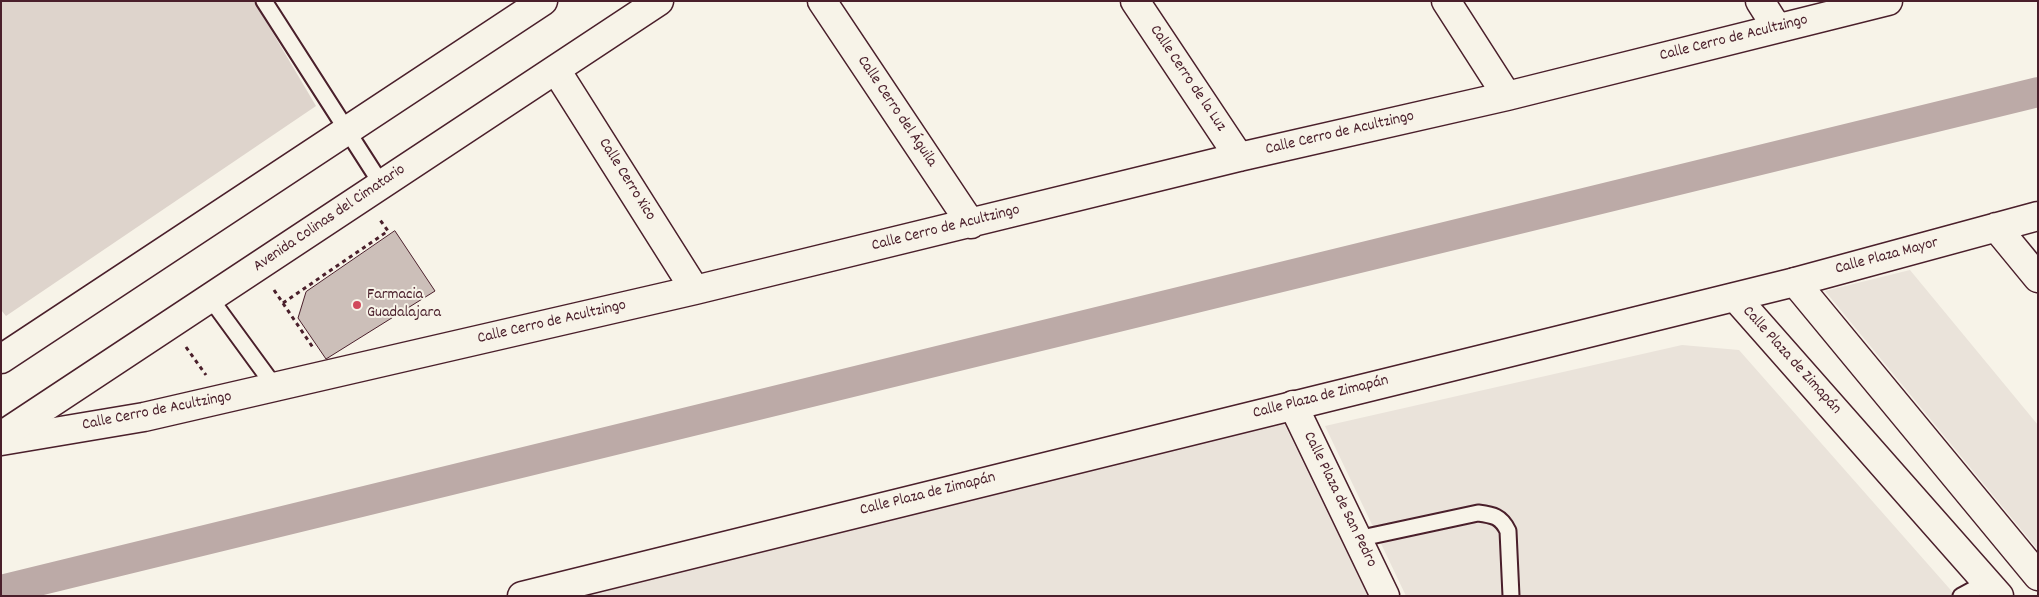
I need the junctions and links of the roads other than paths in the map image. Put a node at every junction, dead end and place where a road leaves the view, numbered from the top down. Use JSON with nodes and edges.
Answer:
{"nodes":[{"id":1,"x":264,"y":1,"type":"edge"},
{"id":2,"x":543,"y":1,"type":"edge"},
{"id":3,"x":659,"y":1,"type":"edge"},
{"id":4,"x":822,"y":1,"type":"edge"},
{"id":5,"x":1135,"y":1,"type":"edge"},
{"id":6,"x":1446,"y":1,"type":"edge"},
{"id":7,"x":1760,"y":1,"type":"edge"},
{"id":8,"x":1888,"y":1,"type":"edge"},
{"id":9,"x":1777,"y":28,"type":"junction"},
{"id":10,"x":556,"y":70,"type":"junction"},
{"id":11,"x":1507,"y":96,"type":"junction"},
{"id":12,"x":347,"y":130,"type":"junction"},
{"id":13,"x":1239,"y":157,"type":"junction"},
{"id":14,"x":373,"y":191,"type":"junction"},
{"id":15,"x":2038,"y":216,"type":"edge"},
{"id":16,"x":971,"y":224,"type":"junction"},
{"id":17,"x":1996,"y":227,"type":"junction"},
{"id":18,"x":2038,"y":278,"type":"edge"},
{"id":19,"x":1795,"y":282,"type":"junction"},
{"id":20,"x":695,"y":290,"type":"junction"},
{"id":21,"x":210,"y":298,"type":"junction"},
{"id":22,"x":1736,"y":298,"type":"junction"},
{"id":23,"x":1,"y":359,"type":"edge"},
{"id":24,"x":275,"y":388,"type":"junction"},
{"id":25,"x":1293,"y":405,"type":"junction"},
{"id":26,"x":1,"y":436,"type":"edge"},
{"id":27,"x":1,"y":441,"type":"edge"},
{"id":28,"x":1357,"y":538,"type":"junction"},
{"id":29,"x":2038,"y":576,"type":"edge"},
{"id":30,"x":1993,"y":589,"type":"edge"},
{"id":31,"x":566,"y":590,"type":"edge"},
{"id":32,"x":522,"y":596,"type":"edge"},
{"id":33,"x":1385,"y":596,"type":"edge"},
{"id":34,"x":1511,"y":596,"type":"edge"},
{"id":35,"x":1961,"y":596,"type":"edge"}],
"edges":[{"from":1,"to":12,"type":"lane"},
{"from":2,"to":12,"type":"street"},
{"from":3,"to":10,"type":"street","name":"Avenida Colinas del Cimatario"},
{"from":4,"to":16,"type":"street","name":"Calle Cerro del Águila"},
{"from":5,"to":13,"type":"street","name":"Calle Cerro de la Luz"},
{"from":6,"to":11,"type":"street"},
{"from":7,"to":9,"type":"street"},
{"from":8,"to":9,"type":"street","name":"Calle Cerro de Acultzingo"},
{"from":9,"to":11,"type":"street","name":"Calle Cerro de Acultzingo"},
{"from":10,"to":14,"type":"street","name":"Avenida Colinas del Cimatario"},
{"from":10,"to":20,"type":"street","name":"Calle Cerro Xico"},
{"from":11,"to":13,"type":"street","name":"Calle Cerro de Acultzingo"},
{"from":12,"to":14,"type":"lane"},
{"from":12,"to":23,"type":"street"},
{"from":13,"to":16,"type":"street","name":"Calle Cerro de Acultzingo"},
{"from":14,"to":21,"type":"street","name":"Avenida Colinas del Cimatario"},
{"from":15,"to":17,"type":"street","name":"Calle Plaza Mayor"},
{"from":16,"to":20,"type":"street","name":"Calle Cerro de Acultzingo"},
{"from":17,"to":18,"type":"street"},
{"from":17,"to":19,"type":"street","name":"Calle Plaza Mayor"},
{"from":19,"to":22,"type":"street","name":"Calle Plaza Mayor"},
{"from":19,"to":29,"type":"street"},
{"from":20,"to":24,"type":"street","name":"Calle Cerro de Acultzingo"},
{"from":21,"to":24,"type":"lane"},
{"from":21,"to":26,"type":"street","name":"Avenida Colinas del Cimatario"},
{"from":22,"to":25,"type":"street","name":"Calle Plaza de Zimapán"},
{"from":22,"to":30,"type":"street","name":"Calle Plaza de Zimapán"},
{"from":24,"to":27,"type":"street","name":"Calle Cerro de Acultzingo"},
{"from":25,"to":28,"type":"street","name":"Calle Plaza de San Pedro"},
{"from":25,"to":31,"type":"street","name":"Calle Plaza de Zimapán"},
{"from":28,"to":33,"type":"street","name":"Calle Plaza de San Pedro"},
{"from":28,"to":34,"type":"lane"},
{"from":30,"to":35,"type":"lane"},
{"from":31,"to":32,"type":"street","name":"Calle Plaza de Zimapán"}]}
